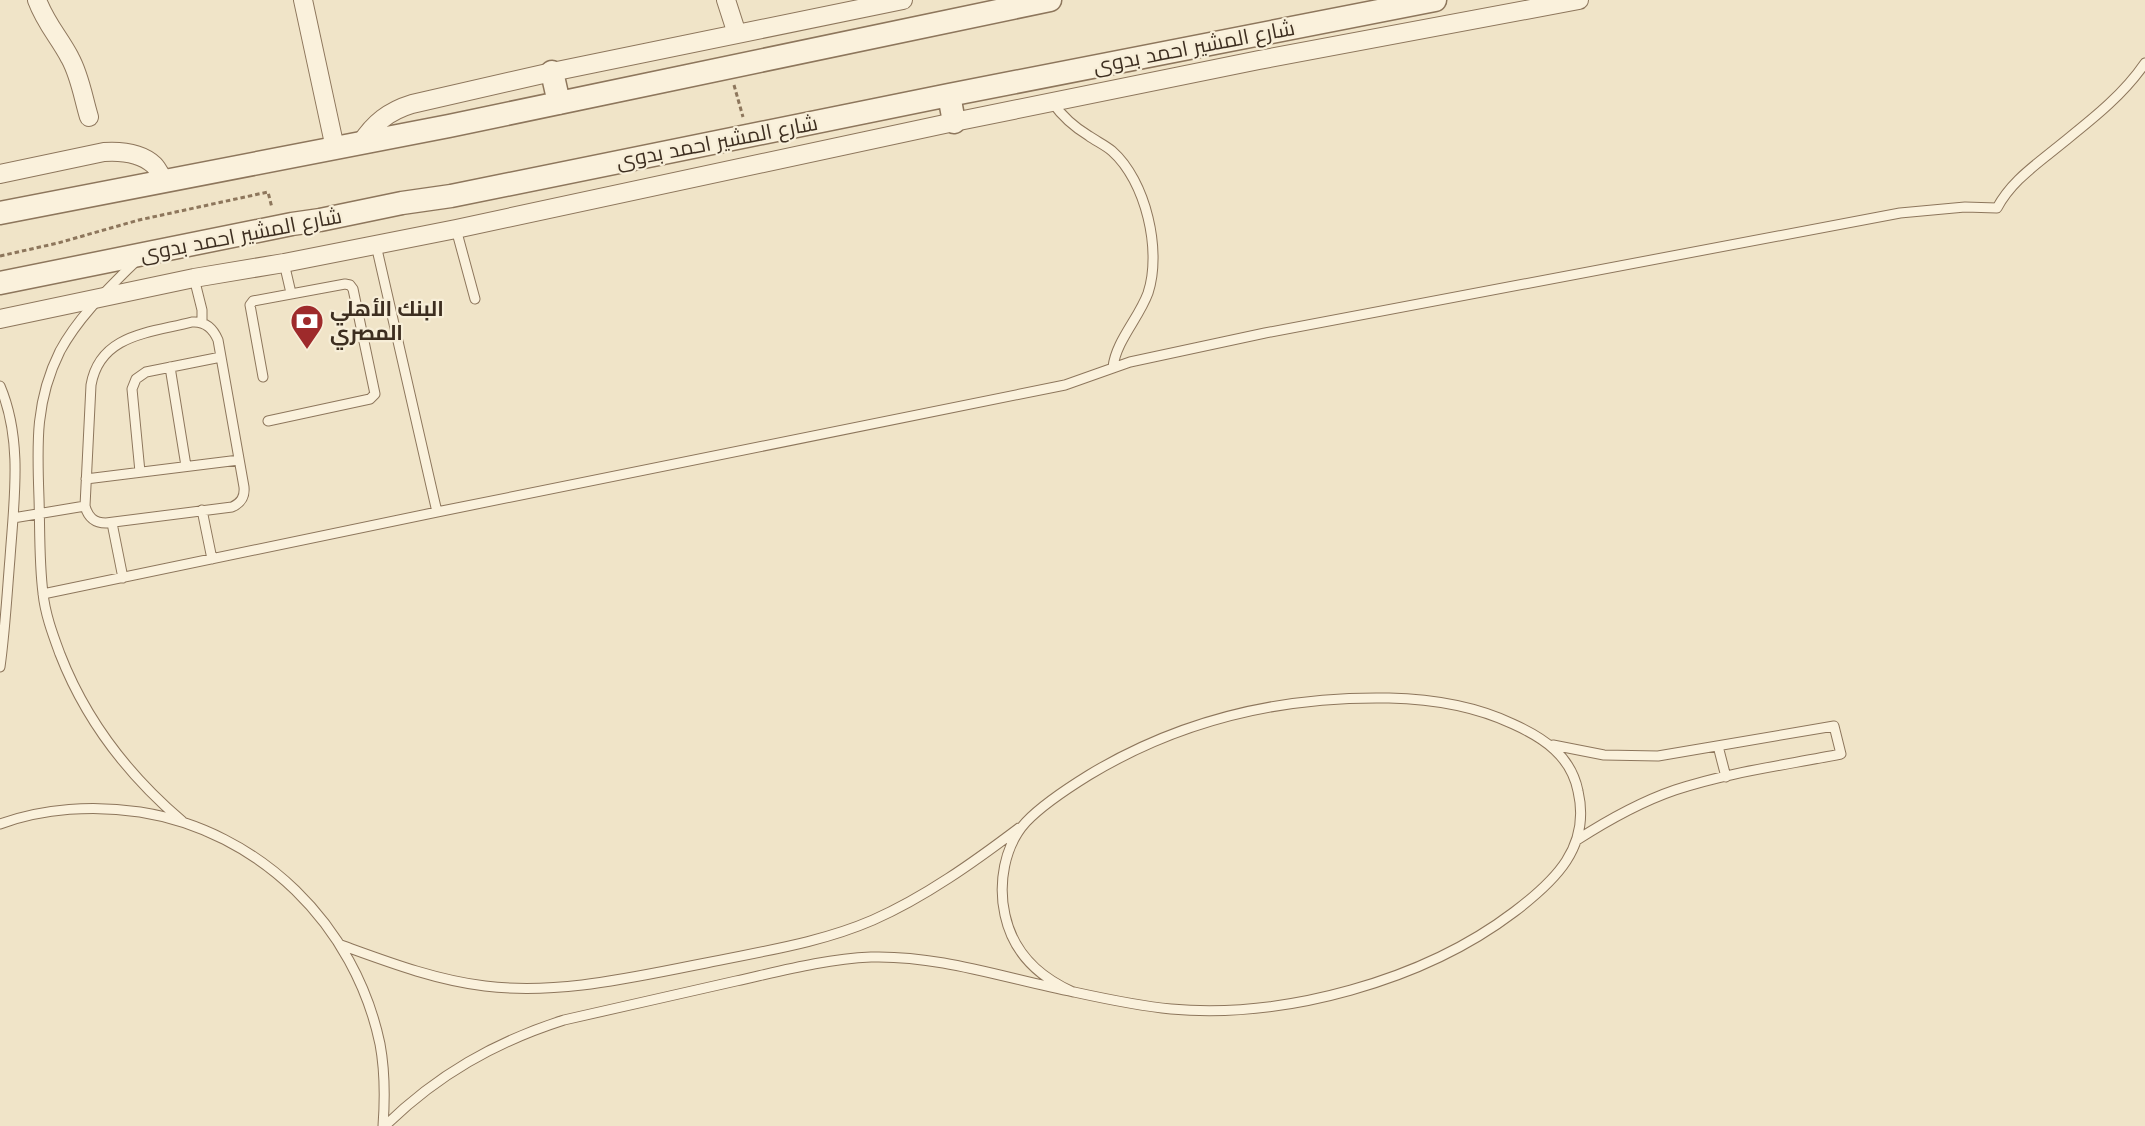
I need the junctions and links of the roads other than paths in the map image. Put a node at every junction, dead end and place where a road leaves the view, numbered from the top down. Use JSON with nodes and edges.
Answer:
{"nodes":[{"id":1,"x":38,"y":0,"type":"edge"},
{"id":2,"x":303,"y":0,"type":"edge"},
{"id":3,"x":726,"y":0,"type":"edge"},
{"id":4,"x":903,"y":0,"type":"edge"},
{"id":5,"x":1050,"y":0,"type":"edge"},
{"id":6,"x":1435,"y":0,"type":"edge"},
{"id":7,"x":1580,"y":0,"type":"edge"},
{"id":8,"x":737,"y":34,"type":"junction"},
{"id":9,"x":2145,"y":63,"type":"edge"},
{"id":10,"x":552,"y":72,"type":"junction"},
{"id":11,"x":949,"y":95,"type":"junction"},
{"id":12,"x":1052,"y":102,"type":"junction"},
{"id":13,"x":559,"y":103,"type":"junction"},
{"id":14,"x":89,"y":117,"type":"dead end"},
{"id":15,"x":954,"y":122,"type":"junction"},
{"id":16,"x":361,"y":143,"type":"junction"},
{"id":17,"x":335,"y":148,"type":"junction"},
{"id":18,"x":0,"y":174,"type":"edge"},
{"id":19,"x":164,"y":181,"type":"junction"},
{"id":20,"x":0,"y":213,"type":"edge"},
{"id":21,"x":456,"y":229,"type":"junction"},
{"id":22,"x":376,"y":245,"type":"junction"},
{"id":23,"x":143,"y":254,"type":"junction"},
{"id":24,"x":284,"y":263,"type":"junction"},
{"id":25,"x":194,"y":278,"type":"junction"},
{"id":26,"x":0,"y":283,"type":"edge"},
{"id":27,"x":291,"y":293,"type":"junction"},
{"id":28,"x":98,"y":298,"type":"junction"},
{"id":29,"x":475,"y":299,"type":"dead end"},
{"id":30,"x":0,"y":320,"type":"edge"},
{"id":31,"x":202,"y":322,"type":"junction"},
{"id":32,"x":221,"y":357,"type":"junction"},
{"id":33,"x":170,"y":367,"type":"junction"},
{"id":34,"x":1113,"y":368,"type":"junction"},
{"id":35,"x":263,"y":377,"type":"dead end"},
{"id":36,"x":0,"y":386,"type":"edge"},
{"id":37,"x":268,"y":421,"type":"dead end"},
{"id":38,"x":239,"y":460,"type":"junction"},
{"id":39,"x":186,"y":466,"type":"junction"},
{"id":40,"x":140,"y":472,"type":"junction"},
{"id":41,"x":86,"y":479,"type":"junction"},
{"id":42,"x":85,"y":506,"type":"junction"},
{"id":43,"x":202,"y":510,"type":"junction"},
{"id":44,"x":437,"y":512,"type":"junction"},
{"id":45,"x":40,"y":513,"type":"junction"},
{"id":46,"x":13,"y":518,"type":"junction"},
{"id":47,"x":112,"y":523,"type":"junction"},
{"id":48,"x":212,"y":559,"type":"junction"},
{"id":49,"x":123,"y":578,"type":"junction"},
{"id":50,"x":43,"y":594,"type":"junction"},
{"id":51,"x":0,"y":668,"type":"edge"},
{"id":52,"x":1551,"y":745,"type":"junction"},
{"id":53,"x":1718,"y":746,"type":"junction"},
{"id":54,"x":1726,"y":777,"type":"junction"},
{"id":55,"x":182,"y":821,"type":"junction"},
{"id":56,"x":1026,"y":822,"type":"junction"},
{"id":57,"x":0,"y":824,"type":"edge"},
{"id":58,"x":1577,"y":840,"type":"junction"},
{"id":59,"x":341,"y":945,"type":"junction"},
{"id":60,"x":1073,"y":992,"type":"junction"},
{"id":61,"x":384,"y":1126,"type":"edge"}],
"edges":[{"from":1,"to":14,"type":"street"},
{"from":2,"to":17,"type":"street"},
{"from":3,"to":8,"type":"street"},
{"from":4,"to":8,"type":"street"},
{"from":5,"to":13,"type":"street"},
{"from":6,"to":11,"type":"street","name":"شارع المشير احمد بدوى"},
{"from":7,"to":12,"type":"street"},
{"from":8,"to":10,"type":"street"},
{"from":9,"to":34,"type":"lane"},
{"from":10,"to":13,"type":"street"},
{"from":10,"to":16,"type":"street"},
{"from":11,"to":15,"type":"street"},
{"from":11,"to":23,"type":"street","name":"شارع المشير احمد بدوى"},
{"from":12,"to":15,"type":"street"},
{"from":12,"to":34,"type":"lane"},
{"from":13,"to":16,"type":"street"},
{"from":15,"to":21,"type":"street"},
{"from":16,"to":17,"type":"street"},
{"from":17,"to":19,"type":"street"},
{"from":18,"to":19,"type":"street"},
{"from":19,"to":20,"type":"street"},
{"from":21,"to":22,"type":"street"},
{"from":21,"to":29,"type":"lane"},
{"from":22,"to":24,"type":"street"},
{"from":22,"to":44,"type":"lane"},
{"from":23,"to":26,"type":"street","name":"شارع المشير احمد بدوى"},
{"from":23,"to":28,"type":"lane"},
{"from":24,"to":25,"type":"street"},
{"from":24,"to":27,"type":"lane"},
{"from":25,"to":28,"type":"street"},
{"from":25,"to":31,"type":"lane"},
{"from":27,"to":35,"type":"lane"},
{"from":27,"to":37,"type":"lane"},
{"from":28,"to":30,"type":"street"},
{"from":28,"to":45,"type":"lane"},
{"from":31,"to":32,"type":"lane"},
{"from":31,"to":41,"type":"lane"},
{"from":32,"to":33,"type":"lane"},
{"from":32,"to":38,"type":"lane"},
{"from":33,"to":39,"type":"lane"},
{"from":33,"to":40,"type":"lane"},
{"from":34,"to":44,"type":"lane"},
{"from":36,"to":46,"type":"lane"},
{"from":38,"to":39,"type":"lane"},
{"from":38,"to":43,"type":"lane"},
{"from":39,"to":40,"type":"lane"},
{"from":40,"to":41,"type":"lane"},
{"from":41,"to":42,"type":"lane"},
{"from":42,"to":45,"type":"lane"},
{"from":42,"to":47,"type":"lane"},
{"from":43,"to":47,"type":"lane"},
{"from":43,"to":48,"type":"lane"},
{"from":44,"to":48,"type":"lane"},
{"from":45,"to":46,"type":"lane"},
{"from":45,"to":50,"type":"lane"},
{"from":46,"to":51,"type":"lane"},
{"from":47,"to":49,"type":"lane"},
{"from":48,"to":49,"type":"lane"},
{"from":49,"to":50,"type":"lane"},
{"from":50,"to":55,"type":"lane"},
{"from":52,"to":53,"type":"lane"},
{"from":52,"to":56,"type":"lane"},
{"from":52,"to":58,"type":"lane"},
{"from":53,"to":54,"type":"lane"},
{"from":53,"to":54,"type":"lane"},
{"from":54,"to":58,"type":"lane"},
{"from":55,"to":57,"type":"lane"},
{"from":55,"to":59,"type":"lane"},
{"from":56,"to":59,"type":"lane"},
{"from":56,"to":60,"type":"lane"},
{"from":58,"to":60,"type":"lane"},
{"from":59,"to":61,"type":"lane"},
{"from":60,"to":61,"type":"lane"}]}
